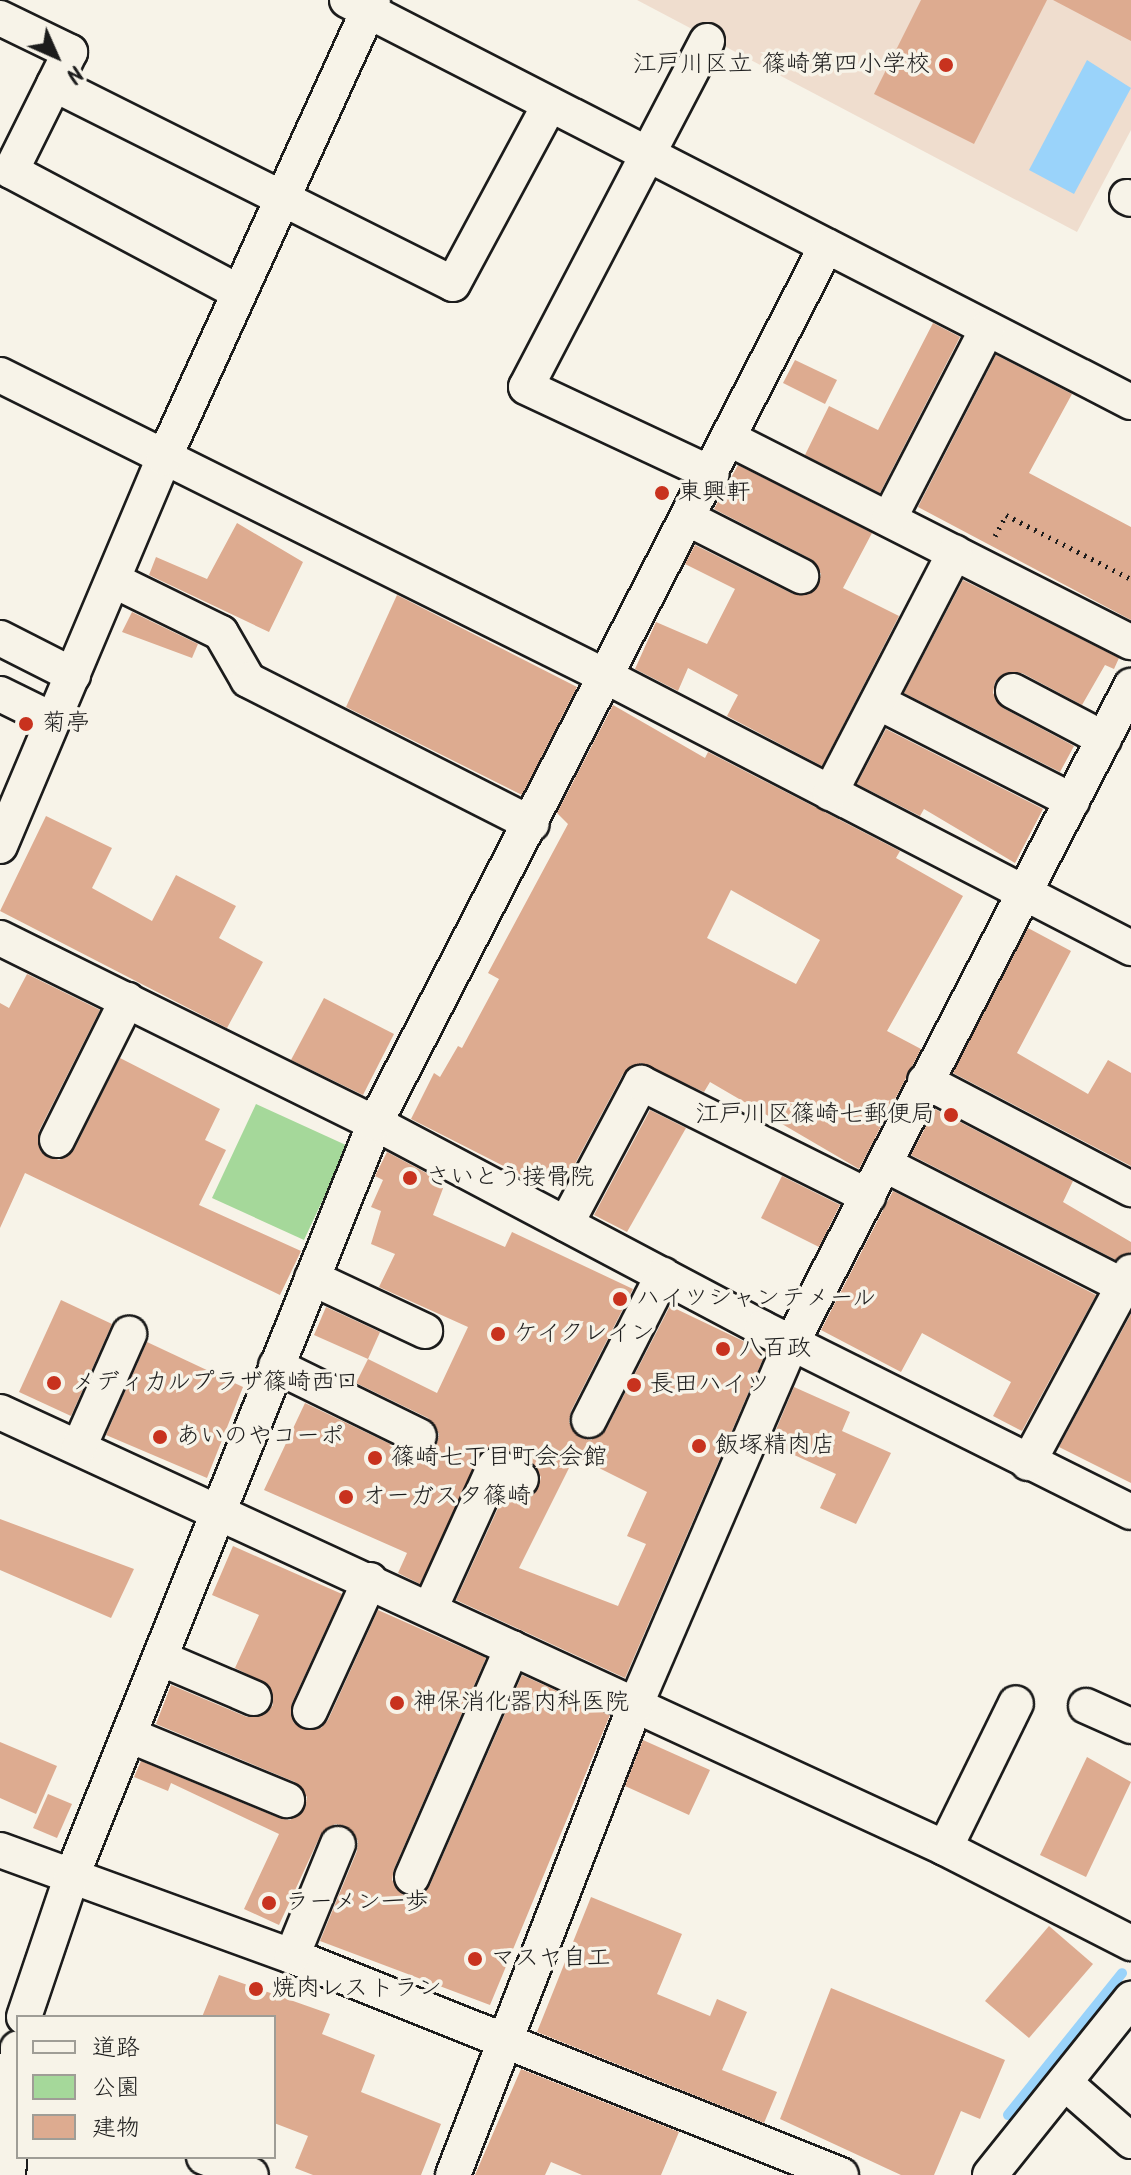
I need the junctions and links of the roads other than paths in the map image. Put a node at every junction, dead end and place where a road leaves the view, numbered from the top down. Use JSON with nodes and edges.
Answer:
{"nodes":[{"id":1,"x":362,"y":3,"type":"edge"},
{"id":2,"x":0,"y":18,"type":"edge"},
{"id":3,"x":707,"y":41,"type":"dead end"},
{"id":4,"x":54,"y":84,"type":"junction"},
{"id":5,"x":550,"y":104,"type":"junction"},
{"id":6,"x":10,"y":149,"type":"edge"},
{"id":7,"x":646,"y":154,"type":"junction"},
{"id":8,"x":280,"y":198,"type":"junction"},
{"id":9,"x":826,"y":247,"type":"junction"},
{"id":10,"x":239,"y":292,"type":"junction"},
{"id":11,"x":987,"y":329,"type":"junction"},
{"id":12,"x":0,"y":375,"type":"edge"},
{"id":13,"x":1131,"y":402,"type":"edge"},
{"id":14,"x":730,"y":439,"type":"junction"},
{"id":15,"x":164,"y":458,"type":"junction"},
{"id":16,"x":712,"y":474,"type":"junction"},
{"id":17,"x":689,"y":519,"type":"junction"},
{"id":18,"x":889,"y":519,"type":"junction"},
{"id":19,"x":967,"y":559,"type":"junction"},
{"id":20,"x":801,"y":576,"type":"dead end"},
{"id":21,"x":113,"y":580,"type":"junction"},
{"id":22,"x":0,"y":638,"type":"edge"},
{"id":23,"x":1131,"y":642,"type":"edge"},
{"id":24,"x":73,"y":675,"type":"junction"},
{"id":25,"x":609,"y":678,"type":"junction"},
{"id":26,"x":1131,"y":686,"type":"edge"},
{"id":27,"x":1013,"y":691,"type":"dead end"},
{"id":28,"x":0,"y":694,"type":"edge"},
{"id":29,"x":878,"y":702,"type":"junction"},
{"id":30,"x":53,"y":720,"type":"junction"},
{"id":31,"x":1104,"y":739,"type":"junction"},
{"id":32,"x":830,"y":793,"type":"junction"},
{"id":33,"x":1072,"y":801,"type":"junction"},
{"id":34,"x":532,"y":824,"type":"junction"},
{"id":35,"x":0,"y":846,"type":"edge"},
{"id":36,"x":1024,"y":894,"type":"junction"},
{"id":37,"x":0,"y":938,"type":"edge"},
{"id":38,"x":1131,"y":948,"type":"edge"},
{"id":39,"x":127,"y":1000,"type":"junction"},
{"id":40,"x":925,"y":1081,"type":"junction"},
{"id":41,"x":375,"y":1123,"type":"junction"},
{"id":42,"x":57,"y":1140,"type":"dead end"},
{"id":43,"x":884,"y":1164,"type":"junction"},
{"id":44,"x":1131,"y":1189,"type":"edge"},
{"id":45,"x":868,"y":1196,"type":"junction"},
{"id":46,"x":566,"y":1224,"type":"junction"},
{"id":47,"x":663,"y":1275,"type":"junction"},
{"id":48,"x":312,"y":1278,"type":"junction"},
{"id":49,"x":1127,"y":1279,"type":"edge"},
{"id":50,"x":425,"y":1331,"type":"dead end"},
{"id":51,"x":129,"y":1334,"type":"dead end"},
{"id":52,"x":791,"y":1344,"type":"junction"},
{"id":53,"x":276,"y":1366,"type":"junction"},
{"id":54,"x":0,"y":1412,"type":"edge"},
{"id":55,"x":589,"y":1420,"type":"dead end"},
{"id":56,"x":419,"y":1436,"type":"dead end"},
{"id":57,"x":79,"y":1447,"type":"junction"},
{"id":58,"x":1028,"y":1463,"type":"junction"},
{"id":59,"x":521,"y":1479,"type":"dead end"},
{"id":60,"x":219,"y":1509,"type":"junction"},
{"id":61,"x":1131,"y":1512,"type":"edge"},
{"id":62,"x":370,"y":1580,"type":"junction"},
{"id":63,"x":430,"y":1609,"type":"junction"},
{"id":64,"x":512,"y":1648,"type":"junction"},
{"id":65,"x":160,"y":1658,"type":"junction"},
{"id":66,"x":254,"y":1698,"type":"dead end"},
{"id":67,"x":1016,"y":1703,"type":"dead end"},
{"id":68,"x":635,"y":1706,"type":"junction"},
{"id":69,"x":1086,"y":1706,"type":"dead end"},
{"id":70,"x":310,"y":1711,"type":"dead end"},
{"id":71,"x":1131,"y":1726,"type":"edge"},
{"id":72,"x":129,"y":1735,"type":"junction"},
{"id":73,"x":287,"y":1800,"type":"dead end"},
{"id":74,"x":338,"y":1844,"type":"dead end"},
{"id":75,"x":945,"y":1848,"type":"junction"},
{"id":76,"x":0,"y":1850,"type":"edge"},
{"id":77,"x":412,"y":1877,"type":"dead end"},
{"id":78,"x":71,"y":1878,"type":"junction"},
{"id":79,"x":1131,"y":1943,"type":"edge"},
{"id":80,"x":292,"y":1956,"type":"junction"},
{"id":81,"x":1131,"y":1999,"type":"edge"},
{"id":82,"x":25,"y":2015,"type":"edge"},
{"id":83,"x":505,"y":2043,"type":"junction"},
{"id":84,"x":1065,"y":2083,"type":"junction"},
{"id":85,"x":16,"y":2085,"type":"edge"},
{"id":86,"x":1131,"y":2141,"type":"edge"},
{"id":87,"x":209,"y":2159,"type":"edge"},
{"id":88,"x":8,"y":2175,"type":"edge"},
{"id":89,"x":251,"y":2175,"type":"edge"},
{"id":90,"x":453,"y":2175,"type":"edge"},
{"id":91,"x":841,"y":2175,"type":"edge"},
{"id":92,"x":990,"y":2175,"type":"edge"}],
"edges":[{"from":1,"to":5,"type":"street"},
{"from":1,"to":8,"type":"street"},
{"from":2,"to":4,"type":"street"},
{"from":3,"to":7,"type":"street"},
{"from":4,"to":6,"type":"street"},
{"from":4,"to":8,"type":"street"},
{"from":5,"to":7,"type":"street"},
{"from":5,"to":8,"type":"street"},
{"from":6,"to":10,"type":"street"},
{"from":7,"to":9,"type":"street"},
{"from":7,"to":16,"type":"street"},
{"from":8,"to":10,"type":"street"},
{"from":9,"to":11,"type":"street"},
{"from":9,"to":14,"type":"street"},
{"from":10,"to":15,"type":"street"},
{"from":11,"to":13,"type":"street"},
{"from":11,"to":18,"type":"street"},
{"from":12,"to":15,"type":"street"},
{"from":14,"to":16,"type":"street"},
{"from":14,"to":18,"type":"street"},
{"from":15,"to":21,"type":"street"},
{"from":15,"to":25,"type":"street"},
{"from":16,"to":17,"type":"street"},
{"from":17,"to":20,"type":"street"},
{"from":17,"to":25,"type":"street"},
{"from":18,"to":19,"type":"street"},
{"from":19,"to":23,"type":"street"},
{"from":19,"to":29,"type":"street"},
{"from":21,"to":24,"type":"street"},
{"from":21,"to":34,"type":"street"},
{"from":22,"to":24,"type":"street"},
{"from":24,"to":30,"type":"street"},
{"from":25,"to":32,"type":"street"},
{"from":25,"to":34,"type":"street"},
{"from":26,"to":31,"type":"street"},
{"from":27,"to":31,"type":"street"},
{"from":28,"to":30,"type":"street"},
{"from":29,"to":32,"type":"street"},
{"from":29,"to":33,"type":"street"},
{"from":30,"to":35,"type":"street"},
{"from":31,"to":33,"type":"street"},
{"from":32,"to":36,"type":"street"},
{"from":33,"to":36,"type":"street"},
{"from":34,"to":41,"type":"street"},
{"from":36,"to":38,"type":"street"},
{"from":36,"to":40,"type":"street"},
{"from":37,"to":39,"type":"street"},
{"from":39,"to":41,"type":"street"},
{"from":39,"to":42,"type":"street"},
{"from":40,"to":43,"type":"street"},
{"from":40,"to":44,"type":"street"},
{"from":41,"to":46,"type":"street"},
{"from":41,"to":48,"type":"street"},
{"from":43,"to":45,"type":"street"},
{"from":43,"to":49,"type":"street"},
{"from":45,"to":46,"type":"street"},
{"from":45,"to":52,"type":"street"},
{"from":46,"to":47,"type":"street"},
{"from":47,"to":52,"type":"street"},
{"from":47,"to":55,"type":"street"},
{"from":48,"to":50,"type":"street"},
{"from":48,"to":53,"type":"street"},
{"from":49,"to":58,"type":"street"},
{"from":51,"to":57,"type":"street"},
{"from":52,"to":58,"type":"street"},
{"from":52,"to":68,"type":"street"},
{"from":53,"to":56,"type":"street"},
{"from":53,"to":60,"type":"street"},
{"from":54,"to":57,"type":"street"},
{"from":57,"to":60,"type":"street"},
{"from":58,"to":61,"type":"street"},
{"from":59,"to":63,"type":"street"},
{"from":60,"to":62,"type":"street"},
{"from":60,"to":65,"type":"street"},
{"from":62,"to":63,"type":"street"},
{"from":62,"to":70,"type":"street"},
{"from":63,"to":64,"type":"street"},
{"from":64,"to":68,"type":"street"},
{"from":64,"to":77,"type":"street"},
{"from":65,"to":66,"type":"street"},
{"from":65,"to":72,"type":"street"},
{"from":67,"to":75,"type":"street"},
{"from":68,"to":75,"type":"street"},
{"from":68,"to":83,"type":"street"},
{"from":69,"to":71,"type":"street"},
{"from":72,"to":73,"type":"street"},
{"from":72,"to":78,"type":"street"},
{"from":74,"to":80,"type":"street"},
{"from":75,"to":79,"type":"street"},
{"from":76,"to":78,"type":"street"},
{"from":78,"to":80,"type":"street"},
{"from":78,"to":82,"type":"street"},
{"from":80,"to":83,"type":"street"},
{"from":81,"to":84,"type":"street"},
{"from":83,"to":90,"type":"street"},
{"from":83,"to":91,"type":"street"},
{"from":84,"to":86,"type":"street"},
{"from":84,"to":92,"type":"street"},
{"from":85,"to":88,"type":"street"},
{"from":87,"to":89,"type":"street"}]}
